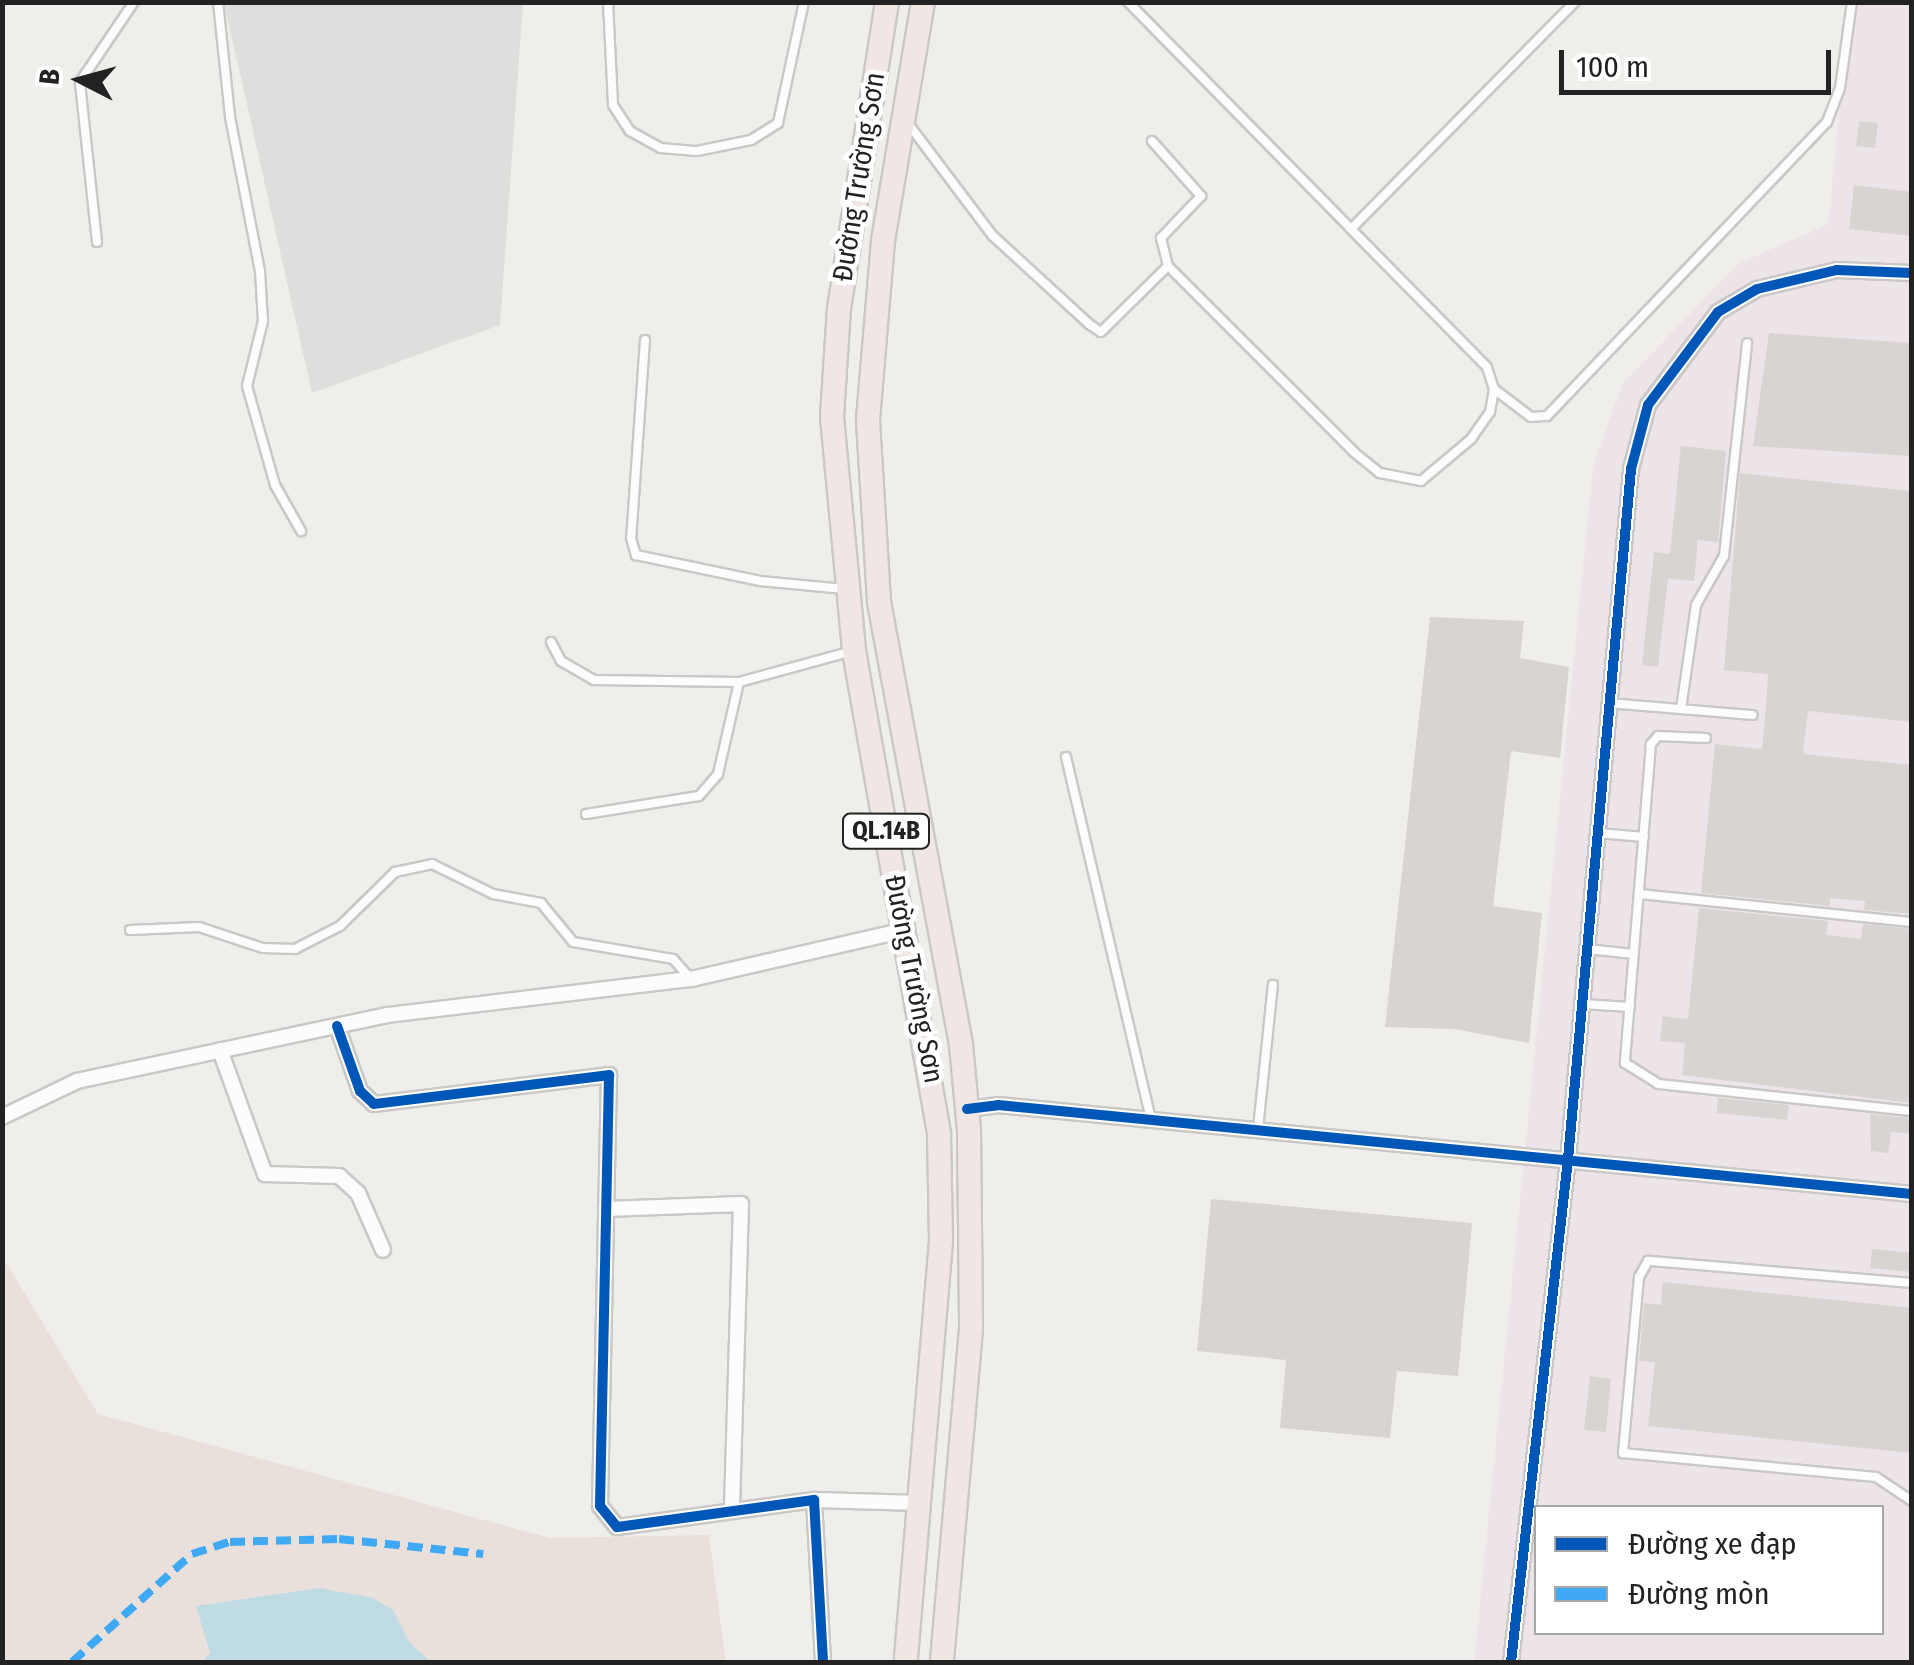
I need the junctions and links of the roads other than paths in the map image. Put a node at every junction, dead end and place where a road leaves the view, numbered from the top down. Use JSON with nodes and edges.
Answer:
{"nodes":[{"id":1,"x":134,"y":2,"type":"edge"},
{"id":2,"x":218,"y":2,"type":"edge"},
{"id":3,"x":608,"y":2,"type":"edge"},
{"id":4,"x":804,"y":2,"type":"edge"},
{"id":5,"x":887,"y":2,"type":"edge"},
{"id":6,"x":923,"y":2,"type":"edge"},
{"id":7,"x":1128,"y":2,"type":"edge"},
{"id":8,"x":1575,"y":2,"type":"edge"},
{"id":9,"x":1852,"y":2,"type":"edge"},
{"id":10,"x":904,"y":119,"type":"junction"},
{"id":11,"x":1152,"y":142,"type":"dead end"},
{"id":12,"x":1352,"y":228,"type":"junction"},
{"id":13,"x":97,"y":242,"type":"dead end"},
{"id":14,"x":1168,"y":266,"type":"junction"},
{"id":15,"x":1912,"y":273,"type":"edge"},
{"id":16,"x":645,"y":340,"type":"dead end"},
{"id":17,"x":1747,"y":343,"type":"dead end"},
{"id":18,"x":1494,"y":389,"type":"junction"},
{"id":19,"x":301,"y":531,"type":"dead end"},
{"id":20,"x":845,"y":589,"type":"junction"},
{"id":21,"x":551,"y":642,"type":"dead end"},
{"id":22,"x":854,"y":651,"type":"junction"},
{"id":23,"x":739,"y":682,"type":"junction"},
{"id":24,"x":1609,"y":703,"type":"junction"},
{"id":25,"x":1681,"y":709,"type":"junction"},
{"id":26,"x":1752,"y":715,"type":"dead end"},
{"id":27,"x":1706,"y":738,"type":"dead end"},
{"id":28,"x":1066,"y":757,"type":"dead end"},
{"id":29,"x":586,"y":814,"type":"dead end"},
{"id":30,"x":1598,"y":832,"type":"junction"},
{"id":31,"x":1644,"y":836,"type":"junction"},
{"id":32,"x":1639,"y":894,"type":"junction"},
{"id":33,"x":1912,"y":922,"type":"edge"},
{"id":34,"x":130,"y":930,"type":"dead end"},
{"id":35,"x":905,"y":930,"type":"junction"},
{"id":36,"x":1588,"y":950,"type":"junction"},
{"id":37,"x":1634,"y":954,"type":"junction"},
{"id":38,"x":691,"y":979,"type":"junction"},
{"id":39,"x":1272,"y":986,"type":"dead end"},
{"id":40,"x":1582,"y":1004,"type":"junction"},
{"id":41,"x":1630,"y":1007,"type":"junction"},
{"id":42,"x":337,"y":1026,"type":"junction"},
{"id":43,"x":220,"y":1050,"type":"junction"},
{"id":44,"x":967,"y":1109,"type":"junction"},
{"id":45,"x":1912,"y":1110,"type":"edge"},
{"id":46,"x":2,"y":1117,"type":"edge"},
{"id":47,"x":1151,"y":1119,"type":"junction"},
{"id":48,"x":1258,"y":1129,"type":"junction"},
{"id":49,"x":1568,"y":1159,"type":"junction"},
{"id":50,"x":1912,"y":1194,"type":"edge"},
{"id":51,"x":606,"y":1209,"type":"junction"},
{"id":52,"x":383,"y":1250,"type":"dead end"},
{"id":53,"x":1912,"y":1284,"type":"edge"},
{"id":54,"x":814,"y":1500,"type":"junction"},
{"id":55,"x":1912,"y":1501,"type":"edge"},
{"id":56,"x":921,"y":1504,"type":"junction"},
{"id":57,"x":732,"y":1508,"type":"junction"},
{"id":58,"x":823,"y":1662,"type":"edge"},
{"id":59,"x":906,"y":1662,"type":"edge"},
{"id":60,"x":942,"y":1662,"type":"edge"},
{"id":61,"x":1511,"y":1662,"type":"edge"}],
"edges":[{"from":1,"to":13,"type":"lane"},
{"from":2,"to":19,"type":"lane"},
{"from":3,"to":4,"type":"lane"},
{"from":5,"to":20,"type":"highway","name":"Đường Trường Sơn","number":"QL.14B"},
{"from":6,"to":10,"type":"highway","name":"Đường Trường Sơn","number":"QL.14B"},
{"from":7,"to":12,"type":"lane"},
{"from":8,"to":12,"type":"lane"},
{"from":9,"to":18,"type":"lane"},
{"from":10,"to":14,"type":"lane"},
{"from":10,"to":44,"type":"highway","name":"Đường Trường Sơn","number":"QL.14B"},
{"from":11,"to":14,"type":"lane"},
{"from":12,"to":18,"type":"lane"},
{"from":14,"to":18,"type":"lane"},
{"from":15,"to":24,"type":"street"},
{"from":16,"to":20,"type":"lane"},
{"from":17,"to":25,"type":"lane"},
{"from":20,"to":22,"type":"highway","name":"Đường Trường Sơn","number":"QL.14B"},
{"from":21,"to":23,"type":"lane"},
{"from":22,"to":23,"type":"lane"},
{"from":22,"to":35,"type":"highway","name":"Đường Trường Sơn","number":"QL.14B"},
{"from":23,"to":29,"type":"lane"},
{"from":24,"to":25,"type":"lane"},
{"from":24,"to":30,"type":"street"},
{"from":25,"to":26,"type":"lane"},
{"from":27,"to":31,"type":"lane"},
{"from":28,"to":47,"type":"lane"},
{"from":30,"to":31,"type":"lane"},
{"from":30,"to":36,"type":"street"},
{"from":31,"to":32,"type":"lane"},
{"from":32,"to":33,"type":"lane"},
{"from":32,"to":37,"type":"lane"},
{"from":34,"to":38,"type":"lane"},
{"from":35,"to":38,"type":"street"},
{"from":35,"to":56,"type":"highway","name":"Đường Trường Sơn","number":"QL.14B"},
{"from":36,"to":37,"type":"lane"},
{"from":36,"to":40,"type":"street"},
{"from":37,"to":41,"type":"lane"},
{"from":38,"to":42,"type":"street"},
{"from":39,"to":48,"type":"lane"},
{"from":40,"to":41,"type":"lane"},
{"from":40,"to":49,"type":"street"},
{"from":41,"to":45,"type":"lane"},
{"from":42,"to":43,"type":"street"},
{"from":42,"to":51,"type":"street"},
{"from":43,"to":46,"type":"street"},
{"from":43,"to":52,"type":"street"},
{"from":44,"to":47,"type":"street"},
{"from":44,"to":60,"type":"highway","name":"Đường Trường Sơn","number":"QL.14B"},
{"from":47,"to":48,"type":"street"},
{"from":48,"to":49,"type":"street"},
{"from":49,"to":50,"type":"street"},
{"from":49,"to":61,"type":"street"},
{"from":51,"to":57,"type":"street"},
{"from":51,"to":57,"type":"street"},
{"from":53,"to":55,"type":"lane"},
{"from":54,"to":56,"type":"street"},
{"from":54,"to":57,"type":"street"},
{"from":54,"to":58,"type":"street"},
{"from":56,"to":59,"type":"highway","name":"Đường Trường Sơn","number":"QL.14B"}]}
